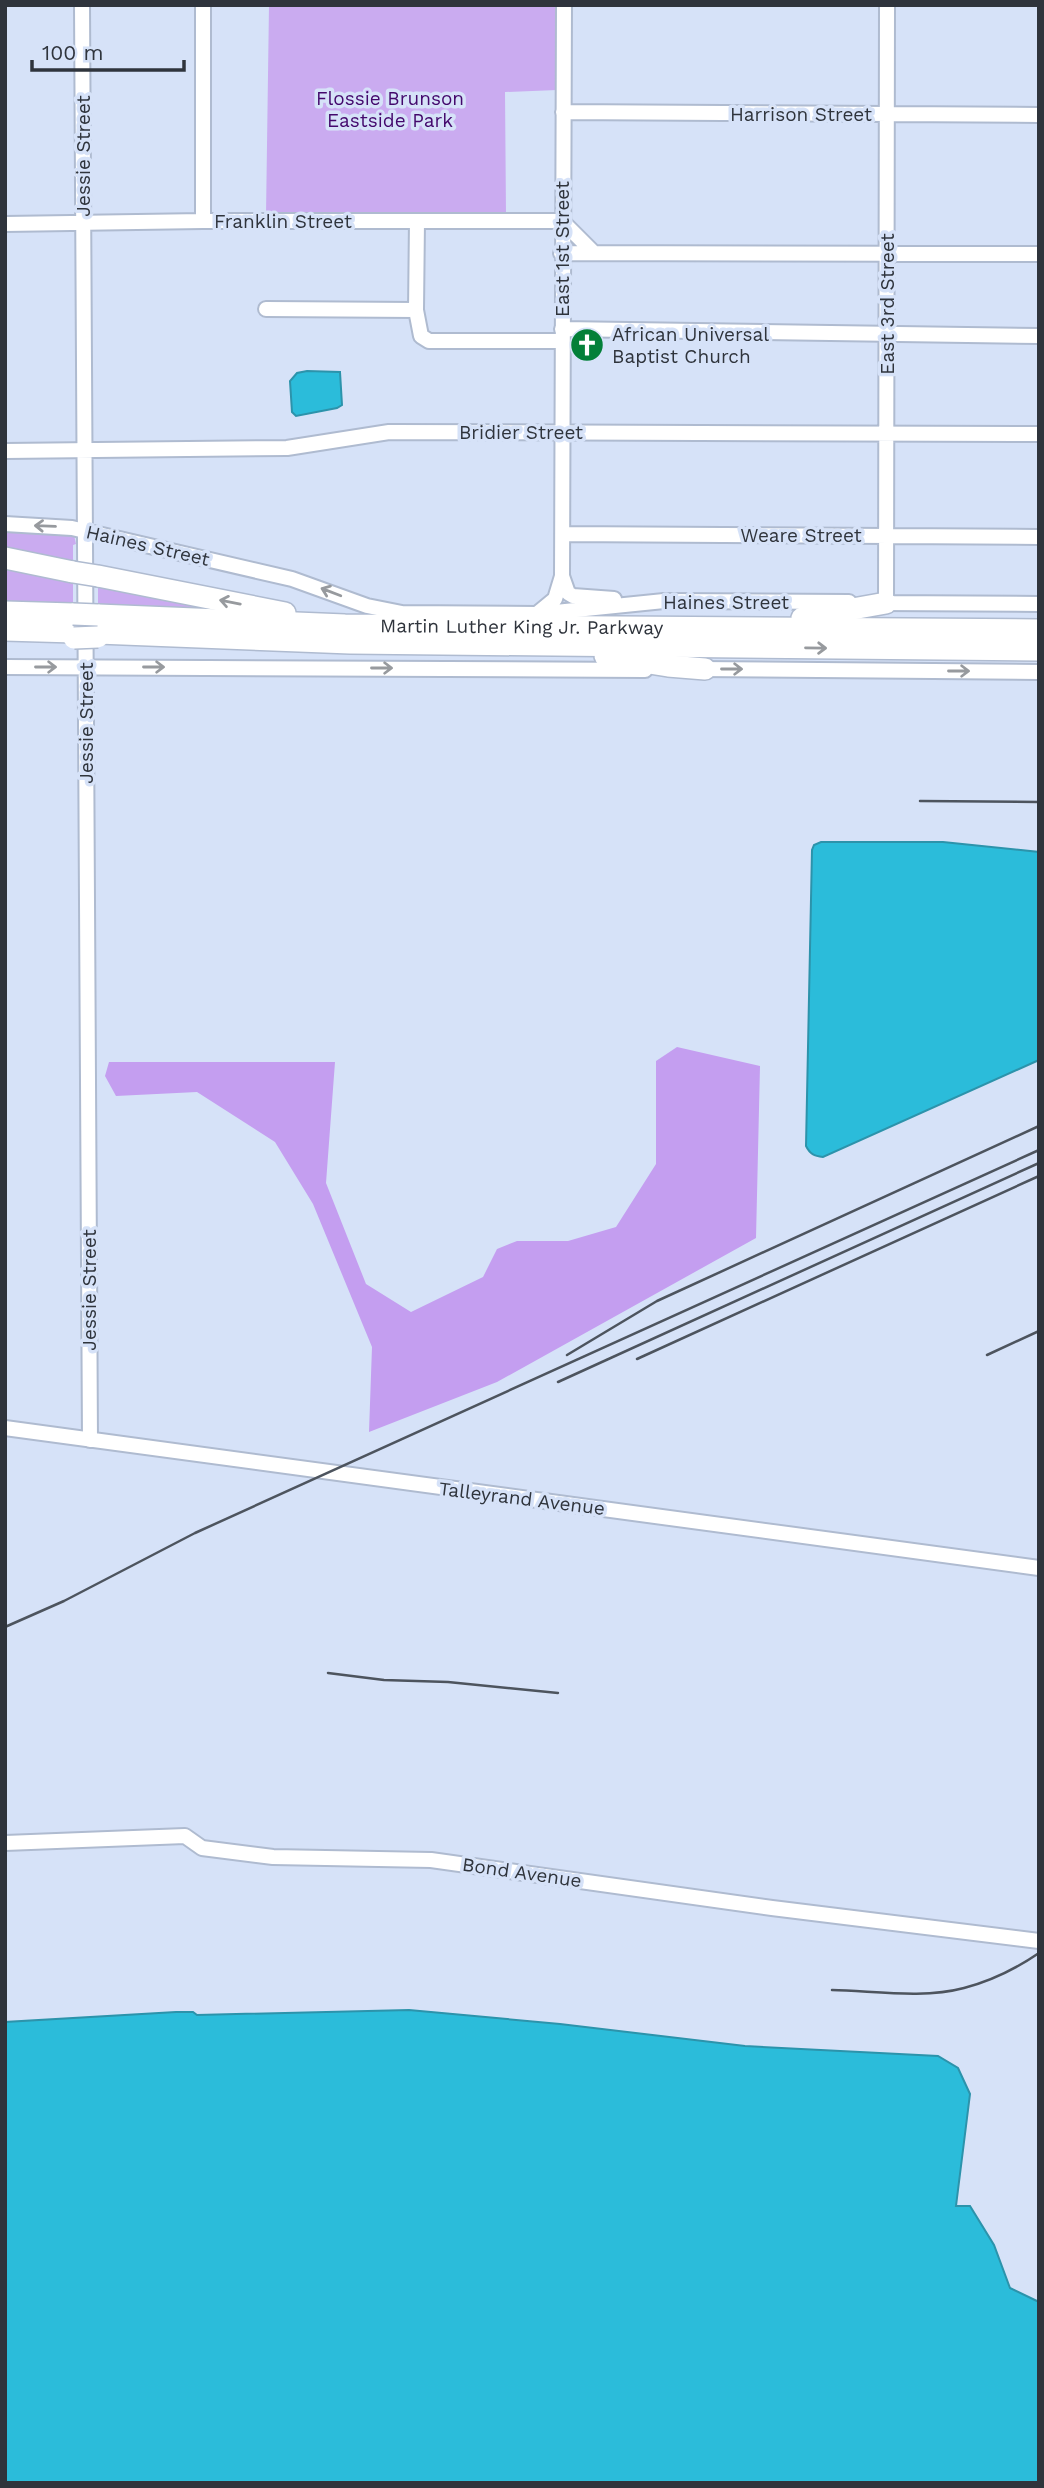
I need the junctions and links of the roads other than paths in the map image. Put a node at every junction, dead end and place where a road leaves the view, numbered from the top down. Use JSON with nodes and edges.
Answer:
{"nodes":[{"id":1,"x":82,"y":5,"type":"edge"},
{"id":2,"x":203,"y":5,"type":"edge"},
{"id":3,"x":564,"y":5,"type":"edge"},
{"id":4,"x":887,"y":5,"type":"edge"},
{"id":5,"x":563,"y":113,"type":"junction"},
{"id":6,"x":887,"y":115,"type":"junction"},
{"id":7,"x":1039,"y":115,"type":"edge"},
{"id":8,"x":204,"y":221,"type":"junction"},
{"id":9,"x":417,"y":221,"type":"junction"},
{"id":10,"x":562,"y":221,"type":"junction"},
{"id":11,"x":5,"y":224,"type":"edge"},
{"id":12,"x":83,"y":224,"type":"junction"},
{"id":13,"x":561,"y":253,"type":"junction"},
{"id":14,"x":594,"y":253,"type":"junction"},
{"id":15,"x":887,"y":254,"type":"junction"},
{"id":16,"x":1039,"y":254,"type":"edge"},
{"id":17,"x":266,"y":309,"type":"dead end"},
{"id":18,"x":416,"y":310,"type":"junction"},
{"id":19,"x":887,"y":333,"type":"junction"},
{"id":20,"x":562,"y":335,"type":"junction"},
{"id":21,"x":1039,"y":335,"type":"edge"},
{"id":22,"x":563,"y":431,"type":"junction"},
{"id":23,"x":887,"y":433,"type":"junction"},
{"id":24,"x":1039,"y":434,"type":"edge"},
{"id":25,"x":85,"y":451,"type":"junction"},
{"id":26,"x":5,"y":452,"type":"edge"},
{"id":27,"x":5,"y":524,"type":"edge"},
{"id":28,"x":84,"y":531,"type":"junction"},
{"id":29,"x":563,"y":534,"type":"junction"},
{"id":30,"x":886,"y":536,"type":"junction"},
{"id":31,"x":1039,"y":537,"type":"edge"},
{"id":32,"x":5,"y":558,"type":"edge"},
{"id":33,"x":562,"y":576,"type":"junction"},
{"id":34,"x":664,"y":601,"type":"junction"},
{"id":35,"x":886,"y":603,"type":"junction"},
{"id":36,"x":1039,"y":604,"type":"edge"},
{"id":37,"x":5,"y":612,"type":"edge"},
{"id":38,"x":536,"y":614,"type":"junction"},
{"id":39,"x":345,"y":625,"type":"junction"},
{"id":40,"x":74,"y":628,"type":"junction"},
{"id":41,"x":98,"y":628,"type":"junction"},
{"id":42,"x":710,"y":628,"type":"junction"},
{"id":43,"x":5,"y":630,"type":"edge"},
{"id":44,"x":1039,"y":630,"type":"edge"},
{"id":45,"x":5,"y":639,"type":"edge"},
{"id":46,"x":527,"y":645,"type":"junction"},
{"id":47,"x":1039,"y":650,"type":"edge"},
{"id":48,"x":5,"y":667,"type":"edge"},
{"id":49,"x":86,"y":667,"type":"junction"},
{"id":50,"x":705,"y":669,"type":"junction"},
{"id":51,"x":1039,"y":672,"type":"edge"},
{"id":52,"x":5,"y":1428,"type":"edge"},
{"id":53,"x":90,"y":1440,"type":"junction"},
{"id":54,"x":1039,"y":1568,"type":"edge"},
{"id":55,"x":5,"y":1843,"type":"edge"},
{"id":56,"x":1039,"y":1941,"type":"edge"}],
"edges":[{"from":1,"to":12,"type":"street","name":"Jessie Street"},
{"from":2,"to":8,"type":"street"},
{"from":3,"to":5,"type":"street","name":"East 1st Street"},
{"from":4,"to":6,"type":"street","name":"East 3rd Street"},
{"from":5,"to":6,"type":"street","name":"Harrison Street"},
{"from":5,"to":10,"type":"street","name":"East 1st Street"},
{"from":6,"to":7,"type":"street","name":"Harrison Street"},
{"from":6,"to":15,"type":"street","name":"East 3rd Street"},
{"from":8,"to":9,"type":"street","name":"Franklin Street"},
{"from":8,"to":12,"type":"street","name":"Franklin Street"},
{"from":9,"to":10,"type":"street","name":"Franklin Street"},
{"from":9,"to":18,"type":"street"},
{"from":10,"to":13,"type":"street","name":"East 1st Street"},
{"from":10,"to":14,"type":"street"},
{"from":11,"to":12,"type":"street","name":"Franklin Street"},
{"from":12,"to":25,"type":"street","name":"Jessie Street"},
{"from":13,"to":14,"type":"street"},
{"from":13,"to":20,"type":"street","name":"East 1st Street"},
{"from":14,"to":15,"type":"street"},
{"from":15,"to":16,"type":"street"},
{"from":15,"to":19,"type":"street","name":"East 3rd Street"},
{"from":17,"to":18,"type":"street"},
{"from":18,"to":20,"type":"street"},
{"from":19,"to":20,"type":"street"},
{"from":19,"to":21,"type":"street"},
{"from":19,"to":23,"type":"street","name":"East 3rd Street"},
{"from":20,"to":22,"type":"street","name":"East 1st Street"},
{"from":22,"to":23,"type":"street","name":"Bridier Street"},
{"from":22,"to":25,"type":"street","name":"Bridier Street"},
{"from":22,"to":29,"type":"street","name":"East 1st Street"},
{"from":23,"to":24,"type":"street","name":"Bridier Street"},
{"from":23,"to":30,"type":"street","name":"East 3rd Street"},
{"from":25,"to":26,"type":"street","name":"Bridier Street"},
{"from":25,"to":28,"type":"street","name":"Jessie Street"},
{"from":28,"to":27,"type":"street","name":"Haines Street","one_way":true},
{"from":38,"to":28,"type":"street","name":"Haines Street","one_way":true},
{"from":28,"to":49,"type":"street","name":"Jessie Street"},
{"from":29,"to":30,"type":"street","name":"Weare Street"},
{"from":29,"to":33,"type":"street","name":"East 1st Street"},
{"from":30,"to":31,"type":"street","name":"Weare Street"},
{"from":30,"to":35,"type":"street","name":"East 3rd Street"},
{"from":39,"to":32,"type":"highway","one_way":true,"bridge":true},
{"from":33,"to":34,"type":"street"},
{"from":33,"to":38,"type":"street","name":"East 1st Street"},
{"from":34,"to":35,"type":"street","name":"Haines Street"},
{"from":34,"to":38,"type":"street","name":"Haines Street"},
{"from":35,"to":36,"type":"street","name":"Haines Street"},
{"from":35,"to":42,"type":"highway"},
{"from":37,"to":40,"type":"highway","name":"Martin Luther King Jr. Parkway"},
{"from":39,"to":41,"type":"highway","name":"Martin Luther King Jr. Parkway"},
{"from":39,"to":42,"type":"highway","name":"Martin Luther King Jr. Parkway"},
{"from":40,"to":41,"type":"highway","name":"Martin Luther King Jr. Parkway","bridge":true},
{"from":40,"to":43,"type":"highway","name":"Martin Luther King Jr. Parkway"},
{"from":40,"to":45,"type":"highway"},
{"from":41,"to":46,"type":"highway","name":"Martin Luther King Jr. Parkway"},
{"from":42,"to":44,"type":"highway","name":"Martin Luther King Jr. Parkway"},
{"from":46,"to":47,"type":"highway","name":"Martin Luther King Jr. Parkway","one_way":true},
{"from":46,"to":50,"type":"highway"},
{"from":48,"to":49,"type":"street","one_way":true},
{"from":49,"to":50,"type":"street","one_way":true},
{"from":49,"to":53,"type":"street","name":"Jessie Street"},
{"from":50,"to":51,"type":"street","one_way":true},
{"from":52,"to":53,"type":"street","name":"Talleyrand Avenue"},
{"from":53,"to":54,"type":"street","name":"Talleyrand Avenue"},
{"from":55,"to":56,"type":"street","name":"Bond Avenue"}]}
